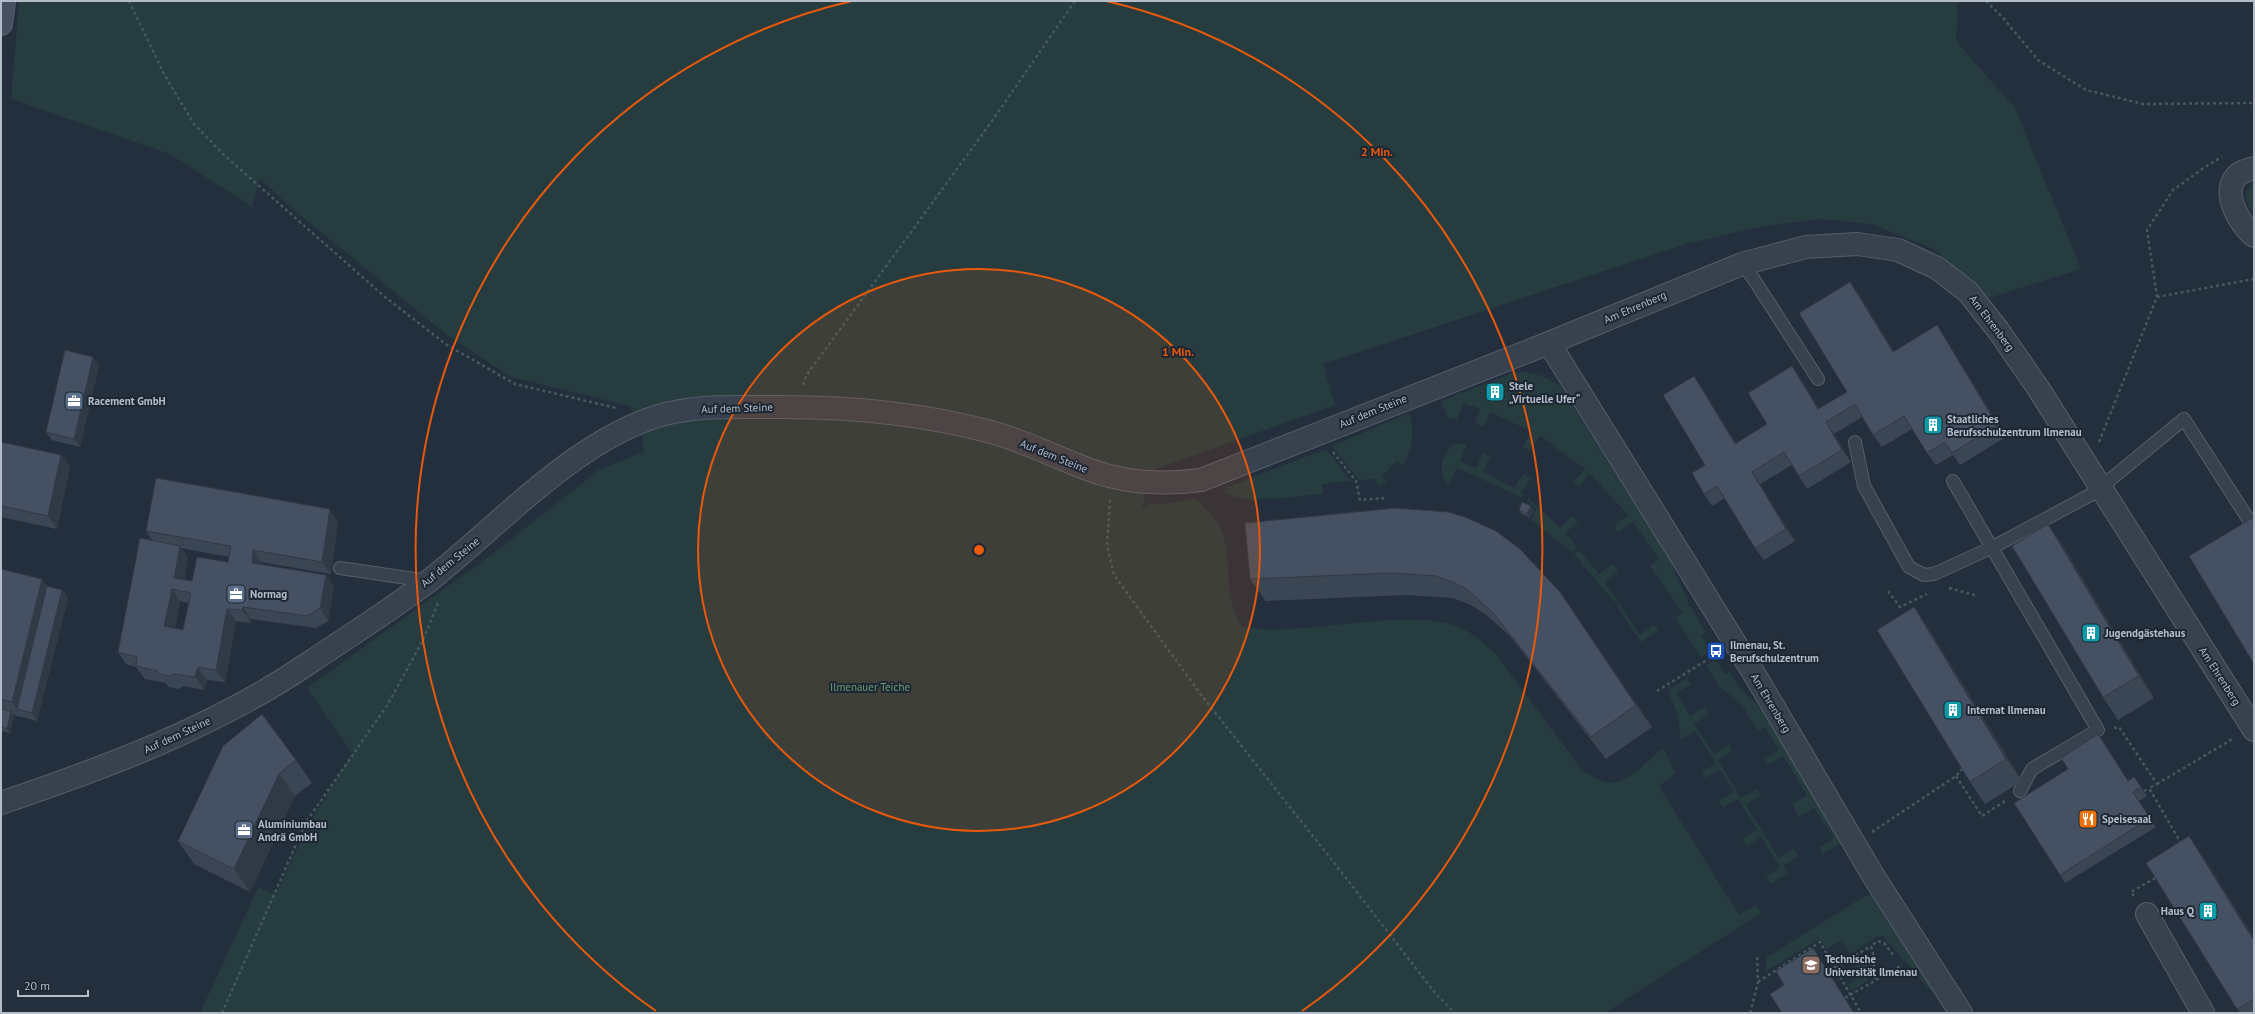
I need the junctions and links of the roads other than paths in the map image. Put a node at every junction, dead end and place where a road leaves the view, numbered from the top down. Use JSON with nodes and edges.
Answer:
{"nodes":[{"id":1,"x":4,"y":1,"type":"edge"},
{"id":2,"x":1,"y":24,"type":"edge"},
{"id":3,"x":2254,"y":168,"type":"edge"},
{"id":4,"x":2254,"y":236,"type":"edge"},
{"id":5,"x":1742,"y":264,"type":"junction"},
{"id":6,"x":1549,"y":343,"type":"junction"},
{"id":7,"x":1818,"y":379,"type":"dead end"},
{"id":8,"x":1855,"y":442,"type":"dead end"},
{"id":9,"x":1953,"y":481,"type":"dead end"},
{"id":10,"x":2100,"y":488,"type":"junction"},
{"id":11,"x":2254,"y":528,"type":"edge"},
{"id":12,"x":1993,"y":547,"type":"junction"},
{"id":13,"x":340,"y":568,"type":"dead end"},
{"id":14,"x":428,"y":581,"type":"junction"},
{"id":15,"x":2253,"y":728,"type":"edge"},
{"id":16,"x":2020,"y":791,"type":"dead end"},
{"id":17,"x":1,"y":803,"type":"edge"},
{"id":18,"x":2147,"y":914,"type":"road end"},
{"id":19,"x":1961,"y":1013,"type":"edge"},
{"id":20,"x":2203,"y":1013,"type":"edge"}],
"edges":[{"from":1,"to":2,"type":"main road"},
{"from":3,"to":4,"type":"street"},
{"from":5,"to":6,"type":"street","name":"Am Ehrenberg"},
{"from":5,"to":7,"type":"lane"},
{"from":5,"to":10,"type":"street","name":"Am Ehrenberg"},
{"from":6,"to":14,"type":"street","name":"Auf dem Steine"},
{"from":6,"to":19,"type":"street","name":"Am Ehrenberg"},
{"from":8,"to":12,"type":"lane"},
{"from":9,"to":12,"type":"lane"},
{"from":10,"to":11,"type":"lane"},
{"from":10,"to":12,"type":"lane"},
{"from":10,"to":15,"type":"street","name":"Am Ehrenberg"},
{"from":12,"to":16,"type":"lane"},
{"from":13,"to":14,"type":"lane"},
{"from":14,"to":17,"type":"street","name":"Auf dem Steine"},
{"from":18,"to":20,"type":"street"}]}
